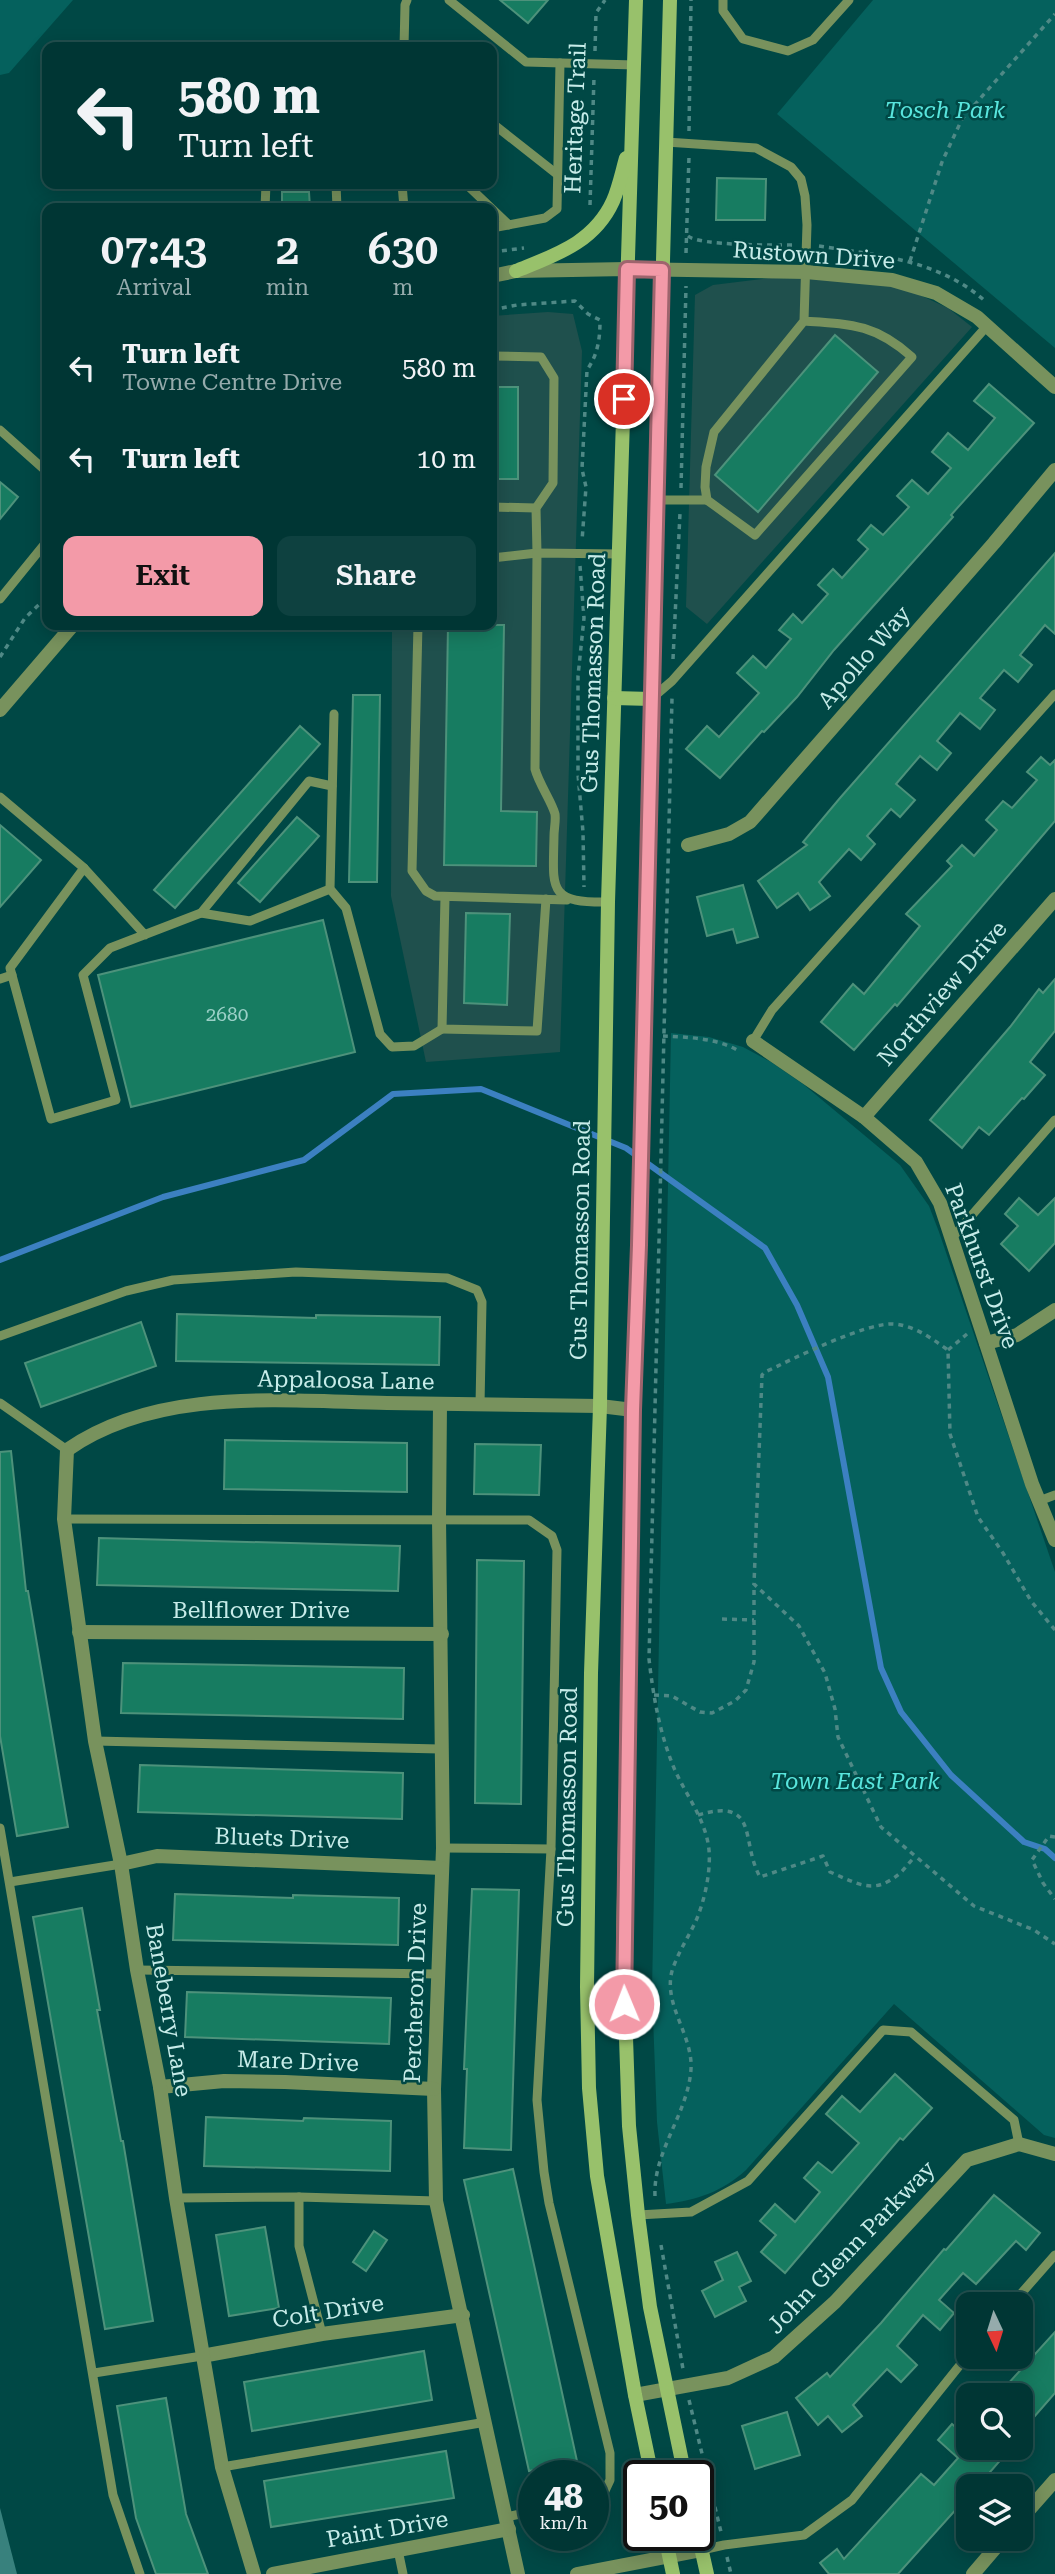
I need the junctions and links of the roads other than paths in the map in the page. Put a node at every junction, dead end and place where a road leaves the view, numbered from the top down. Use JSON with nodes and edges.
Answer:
{"nodes":[{"id":1,"x":407,"y":0,"type":"edge"},
{"id":2,"x":449,"y":0,"type":"edge"},
{"id":3,"x":636,"y":0,"type":"edge"},
{"id":4,"x":670,"y":0,"type":"edge"},
{"id":5,"x":723,"y":0,"type":"edge"},
{"id":6,"x":849,"y":0,"type":"edge"},
{"id":7,"x":404,"y":42,"type":"edge"},
{"id":8,"x":560,"y":63,"type":"junction"},
{"id":9,"x":635,"y":65,"type":"junction"},
{"id":10,"x":497,"y":126,"type":"edge"},
{"id":11,"x":632,"y":140,"type":"junction"},
{"id":12,"x":666,"y":142,"type":"junction"},
{"id":13,"x":558,"y":175,"type":"junction"},
{"id":14,"x":471,"y":189,"type":"edge"},
{"id":15,"x":486,"y":203,"type":"edge"},
{"id":16,"x":497,"y":214,"type":"edge"},
{"id":17,"x":509,"y":225,"type":"junction"},
{"id":18,"x":497,"y":227,"type":"edge"},
{"id":19,"x":627,"y":269,"type":"junction"},
{"id":20,"x":662,"y":270,"type":"junction"},
{"id":21,"x":516,"y":271,"type":"junction"},
{"id":22,"x":806,"y":272,"type":"junction"},
{"id":23,"x":497,"y":275,"type":"edge"},
{"id":24,"x":804,"y":321,"type":"junction"},
{"id":25,"x":987,"y":326,"type":"junction"},
{"id":26,"x":497,"y":356,"type":"edge"},
{"id":27,"x":1055,"y":387,"type":"edge"},
{"id":28,"x":0,"y":430,"type":"edge"},
{"id":29,"x":42,"y":468,"type":"edge"},
{"id":30,"x":1055,"y":470,"type":"edge"},
{"id":31,"x":656,"y":500,"type":"junction"},
{"id":32,"x":707,"y":500,"type":"junction"},
{"id":33,"x":497,"y":507,"type":"edge"},
{"id":34,"x":536,"y":508,"type":"junction"},
{"id":35,"x":42,"y":547,"type":"edge"},
{"id":36,"x":537,"y":553,"type":"junction"},
{"id":37,"x":620,"y":554,"type":"junction"},
{"id":38,"x":497,"y":557,"type":"edge"},
{"id":39,"x":0,"y":599,"type":"edge"},
{"id":40,"x":69,"y":630,"type":"edge"},
{"id":41,"x":418,"y":630,"type":"edge"},
{"id":42,"x":1055,"y":694,"type":"edge"},
{"id":43,"x":614,"y":698,"type":"junction"},
{"id":44,"x":651,"y":699,"type":"junction"},
{"id":45,"x":0,"y":710,"type":"edge"},
{"id":46,"x":334,"y":714,"type":"dead end"},
{"id":47,"x":332,"y":786,"type":"junction"},
{"id":48,"x":0,"y":797,"type":"edge"},
{"id":49,"x":688,"y":845,"type":"dead end"},
{"id":50,"x":84,"y":868,"type":"junction"},
{"id":51,"x":330,"y":888,"type":"junction"},
{"id":52,"x":445,"y":897,"type":"junction"},
{"id":53,"x":547,"y":899,"type":"junction"},
{"id":54,"x":1055,"y":899,"type":"edge"},
{"id":55,"x":567,"y":900,"type":"junction"},
{"id":56,"x":608,"y":902,"type":"junction"},
{"id":57,"x":201,"y":913,"type":"junction"},
{"id":58,"x":145,"y":935,"type":"junction"},
{"id":59,"x":12,"y":975,"type":"junction"},
{"id":60,"x":0,"y":979,"type":"edge"},
{"id":61,"x":442,"y":1029,"type":"junction"},
{"id":62,"x":753,"y":1041,"type":"joint"},
{"id":63,"x":864,"y":1117,"type":"junction"},
{"id":64,"x":1055,"y":1120,"type":"edge"},
{"id":65,"x":951,"y":1239,"type":"junction"},
{"id":66,"x":1055,"y":1310,"type":"edge"},
{"id":67,"x":0,"y":1336,"type":"edge"},
{"id":68,"x":986,"y":1343,"type":"junction"},
{"id":69,"x":0,"y":1403,"type":"edge"},
{"id":70,"x":440,"y":1404,"type":"junction"},
{"id":71,"x":480,"y":1405,"type":"junction"},
{"id":72,"x":600,"y":1406,"type":"junction"},
{"id":73,"x":633,"y":1410,"type":"junction"},
{"id":74,"x":67,"y":1450,"type":"junction"},
{"id":75,"x":1055,"y":1495,"type":"edge"},
{"id":76,"x":1039,"y":1501,"type":"junction"},
{"id":77,"x":64,"y":1519,"type":"junction"},
{"id":78,"x":439,"y":1519,"type":"junction"},
{"id":79,"x":1055,"y":1540,"type":"edge"},
{"id":80,"x":79,"y":1632,"type":"junction"},
{"id":81,"x":442,"y":1634,"type":"junction"},
{"id":82,"x":95,"y":1741,"type":"junction"},
{"id":83,"x":440,"y":1749,"type":"junction"},
{"id":84,"x":0,"y":1828,"type":"edge"},
{"id":85,"x":443,"y":1848,"type":"junction"},
{"id":86,"x":551,"y":1849,"type":"junction"},
{"id":87,"x":121,"y":1864,"type":"junction"},
{"id":88,"x":442,"y":1868,"type":"junction"},
{"id":89,"x":10,"y":1882,"type":"junction"},
{"id":90,"x":137,"y":1970,"type":"junction"},
{"id":91,"x":439,"y":1974,"type":"junction"},
{"id":92,"x":160,"y":2087,"type":"junction"},
{"id":93,"x":434,"y":2089,"type":"junction"},
{"id":94,"x":1019,"y":2144,"type":"junction"},
{"id":95,"x":1055,"y":2154,"type":"edge"},
{"id":96,"x":299,"y":2197,"type":"junction"},
{"id":97,"x":176,"y":2198,"type":"junction"},
{"id":98,"x":436,"y":2201,"type":"junction"},
{"id":99,"x":638,"y":2215,"type":"junction"},
{"id":100,"x":1055,"y":2255,"type":"edge"},
{"id":101,"x":1023,"y":2292,"type":"edge"},
{"id":102,"x":463,"y":2315,"type":"junction"},
{"id":103,"x":322,"y":2334,"type":"junction"},
{"id":104,"x":202,"y":2356,"type":"junction"},
{"id":105,"x":956,"y":2370,"type":"edge"},
{"id":106,"x":94,"y":2373,"type":"junction"},
{"id":107,"x":666,"y":2389,"type":"junction"},
{"id":108,"x":635,"y":2395,"type":"junction"},
{"id":109,"x":486,"y":2422,"type":"junction"},
{"id":110,"x":649,"y":2460,"type":"edge"},
{"id":111,"x":682,"y":2460,"type":"edge"},
{"id":112,"x":222,"y":2467,"type":"junction"},
{"id":113,"x":1055,"y":2480,"type":"edge"},
{"id":114,"x":609,"y":2482,"type":"edge"},
{"id":115,"x":1033,"y":2505,"type":"edge"},
{"id":116,"x":518,"y":2518,"type":"edge"},
{"id":117,"x":508,"y":2523,"type":"junction"},
{"id":118,"x":714,"y":2547,"type":"edge"},
{"id":119,"x":398,"y":2550,"type":"junction"},
{"id":120,"x":668,"y":2551,"type":"edge"},
{"id":121,"x":695,"y":2551,"type":"edge"},
{"id":122,"x":702,"y":2551,"type":"edge"},
{"id":123,"x":993,"y":2551,"type":"edge"},
{"id":124,"x":669,"y":2555,"type":"junction"},
{"id":125,"x":140,"y":2574,"type":"edge"},
{"id":126,"x":254,"y":2574,"type":"edge"},
{"id":127,"x":274,"y":2574,"type":"edge"},
{"id":128,"x":403,"y":2574,"type":"edge"},
{"id":129,"x":518,"y":2574,"type":"edge"},
{"id":130,"x":577,"y":2574,"type":"edge"},
{"id":131,"x":673,"y":2574,"type":"edge"},
{"id":132,"x":707,"y":2574,"type":"edge"},
{"id":133,"x":973,"y":2574,"type":"edge"}],
"edges":[{"from":1,"to":7,"type":"lane"},
{"from":2,"to":8,"type":"lane"},
{"from":3,"to":9,"type":"main road","name":"Gus Thomasson Road"},
{"from":4,"to":12,"type":"main road"},
{"from":5,"to":6,"type":"lane"},
{"from":8,"to":9,"type":"lane"},
{"from":8,"to":13,"type":"lane"},
{"from":9,"to":11,"type":"main road","name":"Gus Thomasson Road"},
{"from":10,"to":13,"type":"lane"},
{"from":11,"to":19,"type":"main road","name":"Gus Thomasson Road"},
{"from":11,"to":21,"type":"main road"},
{"from":12,"to":20,"type":"main road"},
{"from":12,"to":22,"type":"lane"},
{"from":13,"to":17,"type":"lane"},
{"from":14,"to":15,"type":"lane"},
{"from":16,"to":17,"type":"lane"},
{"from":17,"to":18,"type":"lane"},
{"from":19,"to":20,"type":"street","name":"Rustown Drive"},
{"from":19,"to":21,"type":"street","name":"Rustown Drive"},
{"from":19,"to":37,"type":"main road","name":"Gus Thomasson Road"},
{"from":20,"to":22,"type":"street","name":"Rustown Drive"},
{"from":20,"to":31,"type":"main road"},
{"from":21,"to":23,"type":"street","name":"Rustown Drive"},
{"from":22,"to":24,"type":"lane"},
{"from":22,"to":25,"type":"street","name":"Rustown Drive"},
{"from":24,"to":32,"type":"lane"},
{"from":24,"to":32,"type":"lane"},
{"from":25,"to":27,"type":"street","name":"Rustown Drive"},
{"from":25,"to":44,"type":"lane"},
{"from":26,"to":34,"type":"lane"},
{"from":28,"to":29,"type":"lane"},
{"from":30,"to":49,"type":"street","name":"Apollo Way"},
{"from":31,"to":32,"type":"lane"},
{"from":31,"to":44,"type":"main road"},
{"from":33,"to":34,"type":"lane"},
{"from":34,"to":36,"type":"lane"},
{"from":35,"to":39,"type":"lane"},
{"from":36,"to":37,"type":"lane"},
{"from":36,"to":38,"type":"lane"},
{"from":36,"to":55,"type":"lane"},
{"from":37,"to":43,"type":"main road","name":"Gus Thomasson Road"},
{"from":40,"to":45,"type":"street"},
{"from":41,"to":52,"type":"lane"},
{"from":42,"to":62,"type":"lane"},
{"from":43,"to":44,"type":"main road"},
{"from":43,"to":56,"type":"main road","name":"Gus Thomasson Road"},
{"from":44,"to":73,"type":"main road"},
{"from":46,"to":47,"type":"lane"},
{"from":47,"to":51,"type":"lane"},
{"from":47,"to":57,"type":"lane"},
{"from":48,"to":50,"type":"lane"},
{"from":50,"to":58,"type":"lane"},
{"from":50,"to":59,"type":"lane"},
{"from":51,"to":57,"type":"lane"},
{"from":51,"to":61,"type":"lane"},
{"from":52,"to":53,"type":"lane"},
{"from":52,"to":61,"type":"lane"},
{"from":53,"to":55,"type":"lane"},
{"from":53,"to":61,"type":"lane"},
{"from":54,"to":63,"type":"street","name":"Northview Drive"},
{"from":55,"to":56,"type":"lane"},
{"from":56,"to":72,"type":"main road","name":"Gus Thomasson Road"},
{"from":57,"to":58,"type":"lane"},
{"from":58,"to":59,"type":"lane"},
{"from":59,"to":60,"type":"lane"},
{"from":62,"to":63,"type":"street","name":"Parkhurst Drive"},
{"from":63,"to":65,"type":"street","name":"Parkhurst Drive"},
{"from":64,"to":65,"type":"lane"},
{"from":65,"to":68,"type":"street","name":"Parkhurst Drive"},
{"from":66,"to":68,"type":"street"},
{"from":67,"to":71,"type":"lane"},
{"from":68,"to":76,"type":"street","name":"Parkhurst Drive"},
{"from":69,"to":74,"type":"lane"},
{"from":70,"to":71,"type":"street","name":"Appaloosa Lane"},
{"from":70,"to":74,"type":"street","name":"Appaloosa Lane"},
{"from":70,"to":78,"type":"street","name":"Percheron Drive"},
{"from":71,"to":72,"type":"street","name":"Appaloosa Lane"},
{"from":72,"to":73,"type":"street","name":"Appaloosa Lane"},
{"from":72,"to":108,"type":"main road","name":"Gus Thomasson Road"},
{"from":73,"to":99,"type":"main road"},
{"from":74,"to":77,"type":"street","name":"Baneberry Lane"},
{"from":75,"to":76,"type":"lane"},
{"from":76,"to":79,"type":"street","name":"Parkhurst Drive"},
{"from":77,"to":78,"type":"lane"},
{"from":77,"to":80,"type":"street","name":"Baneberry Lane"},
{"from":78,"to":81,"type":"street","name":"Percheron Drive"},
{"from":78,"to":86,"type":"lane"},
{"from":80,"to":81,"type":"street","name":"Bellflower Drive"},
{"from":80,"to":82,"type":"street","name":"Baneberry Lane"},
{"from":81,"to":83,"type":"street","name":"Percheron Drive"},
{"from":82,"to":83,"type":"lane"},
{"from":82,"to":87,"type":"street","name":"Baneberry Lane"},
{"from":83,"to":85,"type":"street","name":"Percheron Drive"},
{"from":84,"to":89,"type":"lane"},
{"from":85,"to":86,"type":"lane"},
{"from":85,"to":88,"type":"street","name":"Percheron Drive"},
{"from":86,"to":114,"type":"lane"},
{"from":87,"to":88,"type":"street","name":"Bluets Drive"},
{"from":87,"to":89,"type":"lane"},
{"from":87,"to":90,"type":"street","name":"Baneberry Lane"},
{"from":88,"to":91,"type":"street","name":"Percheron Drive"},
{"from":89,"to":106,"type":"lane"},
{"from":90,"to":91,"type":"lane"},
{"from":90,"to":92,"type":"street","name":"Baneberry Lane"},
{"from":91,"to":93,"type":"street","name":"Percheron Drive"},
{"from":92,"to":93,"type":"street","name":"Mare Drive"},
{"from":92,"to":97,"type":"street","name":"Baneberry Lane"},
{"from":93,"to":98,"type":"street","name":"Percheron Drive"},
{"from":94,"to":95,"type":"street"},
{"from":94,"to":99,"type":"lane"},
{"from":94,"to":107,"type":"street","name":"John Glenn Parkway"},
{"from":96,"to":97,"type":"lane"},
{"from":96,"to":98,"type":"lane"},
{"from":96,"to":103,"type":"lane"},
{"from":97,"to":104,"type":"street","name":"Baneberry Lane"},
{"from":98,"to":102,"type":"street","name":"Percheron Drive"},
{"from":99,"to":107,"type":"main road"},
{"from":100,"to":101,"type":"lane"},
{"from":102,"to":103,"type":"street","name":"Colt Drive"},
{"from":102,"to":109,"type":"street","name":"Percheron Drive"},
{"from":103,"to":104,"type":"street","name":"Colt Drive"},
{"from":104,"to":106,"type":"lane"},
{"from":104,"to":112,"type":"street","name":"Baneberry Lane"},
{"from":105,"to":118,"type":"lane"},
{"from":106,"to":125,"type":"lane"},
{"from":107,"to":108,"type":"street","name":"John Glenn Parkway"},
{"from":107,"to":111,"type":"main road"},
{"from":108,"to":110,"type":"main road","name":"Gus Thomasson Road"},
{"from":109,"to":112,"type":"lane"},
{"from":109,"to":117,"type":"street","name":"Percheron Drive"},
{"from":112,"to":126,"type":"street","name":"Baneberry Lane"},
{"from":113,"to":115,"type":"street"},
{"from":116,"to":117,"type":"lane"},
{"from":117,"to":119,"type":"street","name":"Paint Drive"},
{"from":117,"to":129,"type":"street","name":"Percheron Drive"},
{"from":119,"to":127,"type":"street","name":"Paint Drive"},
{"from":119,"to":128,"type":"lane"},
{"from":120,"to":124,"type":"main road"},
{"from":121,"to":124,"type":"street"},
{"from":122,"to":132,"type":"main road"},
{"from":123,"to":133,"type":"street"},
{"from":124,"to":130,"type":"street"},
{"from":124,"to":131,"type":"main road"}]}
